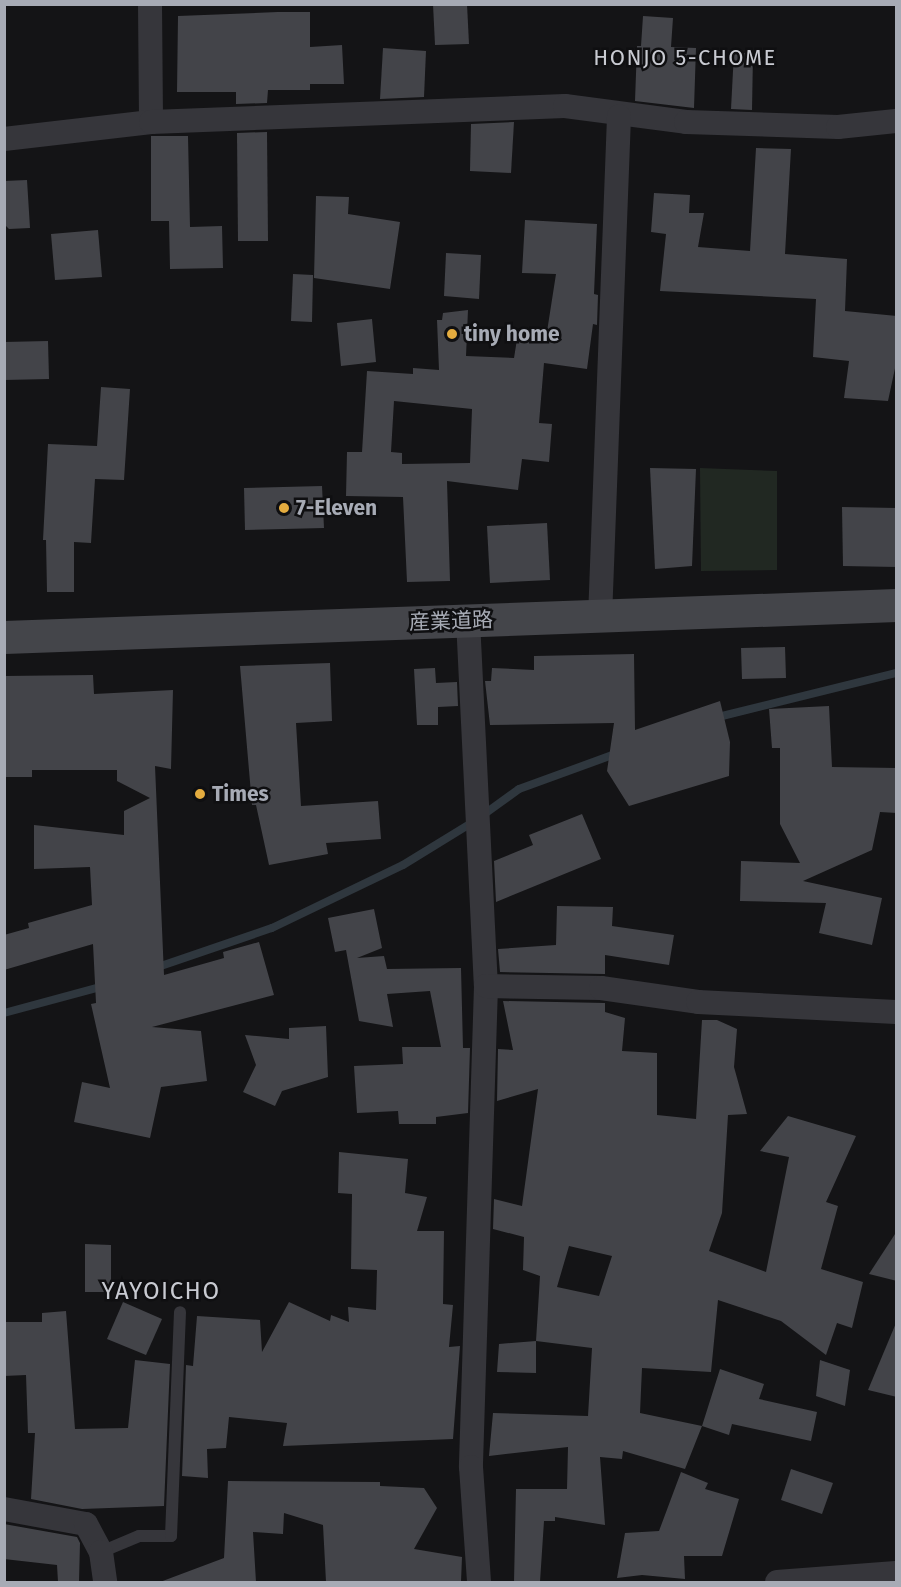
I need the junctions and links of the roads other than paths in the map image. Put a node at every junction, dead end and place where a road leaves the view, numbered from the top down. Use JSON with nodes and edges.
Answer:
{"nodes":[{"id":1,"x":150,"y":4,"type":"edge"},
{"id":2,"x":619,"y":116,"type":"junction"},
{"id":3,"x":151,"y":122,"type":"junction"},
{"id":4,"x":897,"y":122,"type":"edge"},
{"id":5,"x":4,"y":139,"type":"edge"},
{"id":6,"x":897,"y":605,"type":"edge"},
{"id":7,"x":600,"y":618,"type":"junction"},
{"id":8,"x":468,"y":620,"type":"junction"},
{"id":9,"x":4,"y":637,"type":"edge"},
{"id":10,"x":486,"y":986,"type":"junction"},
{"id":11,"x":897,"y":1012,"type":"edge"},
{"id":12,"x":180,"y":1312,"type":"dead end"},
{"id":13,"x":4,"y":1509,"type":"edge"},
{"id":14,"x":101,"y":1552,"type":"junction"},
{"id":15,"x":896,"y":1574,"type":"edge"},
{"id":16,"x":105,"y":1582,"type":"edge"},
{"id":17,"x":480,"y":1582,"type":"edge"},
{"id":18,"x":777,"y":1582,"type":"edge"}],
"edges":[{"from":1,"to":3,"type":"street"},
{"from":2,"to":3,"type":"street"},
{"from":2,"to":4,"type":"street"},
{"from":2,"to":7,"type":"street"},
{"from":3,"to":5,"type":"street"},
{"from":6,"to":7,"type":"street","name":"産業道路"},
{"from":7,"to":8,"type":"street","name":"産業道路"},
{"from":8,"to":9,"type":"street","name":"産業道路"},
{"from":8,"to":10,"type":"street"},
{"from":10,"to":11,"type":"street"},
{"from":10,"to":17,"type":"street"},
{"from":12,"to":14,"type":"lane"},
{"from":13,"to":14,"type":"street"},
{"from":14,"to":16,"type":"street"},
{"from":15,"to":18,"type":"street"}]}
